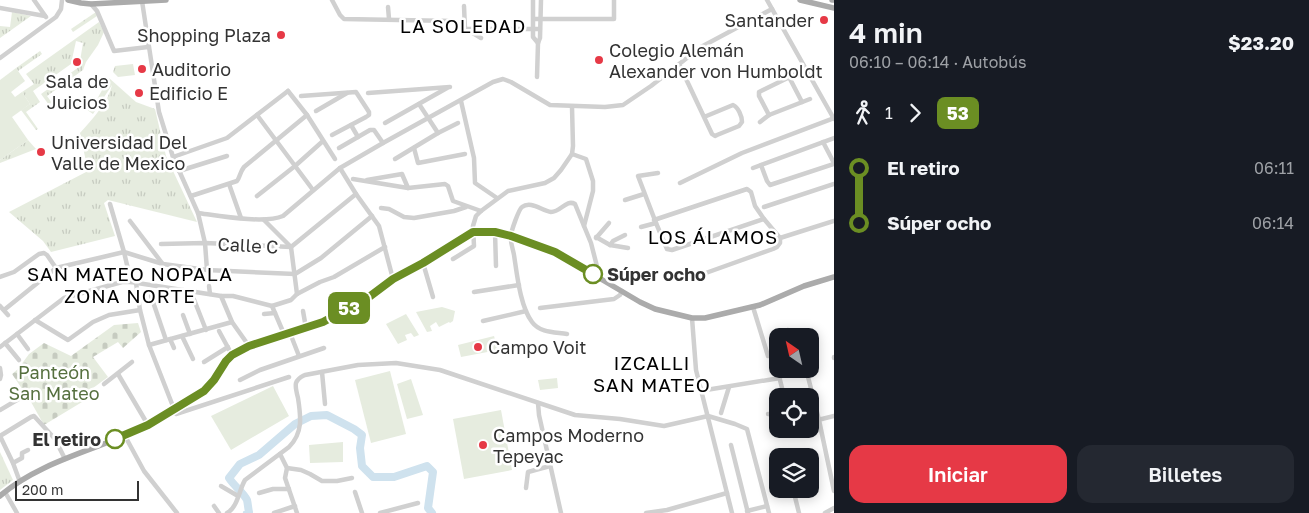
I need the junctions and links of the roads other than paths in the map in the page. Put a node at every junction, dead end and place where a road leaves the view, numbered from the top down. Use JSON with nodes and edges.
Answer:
{"nodes":[{"id":1,"x":34,"y":0,"type":"edge"},
{"id":2,"x":65,"y":0,"type":"edge"},
{"id":3,"x":101,"y":0,"type":"edge"},
{"id":4,"x":166,"y":0,"type":"edge"},
{"id":5,"x":332,"y":0,"type":"edge"},
{"id":6,"x":533,"y":0,"type":"edge"},
{"id":7,"x":541,"y":0,"type":"edge"},
{"id":8,"x":614,"y":0,"type":"edge"},
{"id":9,"x":767,"y":0,"type":"edge"},
{"id":10,"x":800,"y":0,"type":"edge"},
{"id":11,"x":142,"y":1,"type":"edge"},
{"id":12,"x":92,"y":4,"type":"junction"},
{"id":13,"x":388,"y":6,"type":"dead end"},
{"id":14,"x":464,"y":6,"type":"dead end"},
{"id":15,"x":0,"y":8,"type":"edge"},
{"id":16,"x":834,"y":8,"type":"edge"},
{"id":17,"x":772,"y":9,"type":"junction"},
{"id":18,"x":45,"y":16,"type":"junction"},
{"id":19,"x":389,"y":19,"type":"junction"},
{"id":20,"x":534,"y":19,"type":"junction"},
{"id":21,"x":541,"y":19,"type":"junction"},
{"id":22,"x":49,"y":22,"type":"junction"},
{"id":23,"x":465,"y":29,"type":"junction"},
{"id":24,"x":540,"y":29,"type":"junction"},
{"id":25,"x":533,"y":30,"type":"junction"},
{"id":26,"x":481,"y":38,"type":"dead end"},
{"id":27,"x":538,"y":43,"type":"junction"},
{"id":28,"x":148,"y":47,"type":"junction"},
{"id":29,"x":0,"y":58,"type":"edge"},
{"id":30,"x":679,"y":64,"type":"junction"},
{"id":31,"x":806,"y":69,"type":"junction"},
{"id":32,"x":537,"y":77,"type":"dead end"},
{"id":33,"x":789,"y":77,"type":"junction"},
{"id":34,"x":348,"y":92,"type":"junction"},
{"id":35,"x":368,"y":92,"type":"dead end"},
{"id":36,"x":301,"y":96,"type":"dead end"},
{"id":37,"x":810,"y":99,"type":"dead end"},
{"id":38,"x":460,"y":101,"type":"junction"},
{"id":39,"x":802,"y":102,"type":"junction"},
{"id":40,"x":419,"y":104,"type":"junction"},
{"id":41,"x":572,"y":106,"type":"junction"},
{"id":42,"x":316,"y":111,"type":"dead end"},
{"id":43,"x":257,"y":115,"type":"junction"},
{"id":44,"x":307,"y":115,"type":"junction"},
{"id":45,"x":768,"y":115,"type":"junction"},
{"id":46,"x":704,"y":117,"type":"junction"},
{"id":47,"x":834,"y":118,"type":"edge"},
{"id":48,"x":429,"y":119,"type":"junction"},
{"id":49,"x":760,"y":122,"type":"dead end"},
{"id":50,"x":385,"y":123,"type":"dead end"},
{"id":51,"x":458,"y":123,"type":"dead end"},
{"id":52,"x":351,"y":125,"type":"junction"},
{"id":53,"x":438,"y":133,"type":"junction"},
{"id":54,"x":332,"y":135,"type":"dead end"},
{"id":55,"x":358,"y":137,"type":"junction"},
{"id":56,"x":834,"y":138,"type":"edge"},
{"id":57,"x":276,"y":140,"type":"junction"},
{"id":58,"x":323,"y":141,"type":"junction"},
{"id":59,"x":823,"y":142,"type":"junction"},
{"id":60,"x":383,"y":143,"type":"junction"},
{"id":61,"x":338,"y":148,"type":"dead end"},
{"id":62,"x":414,"y":148,"type":"junction"},
{"id":63,"x":465,"y":154,"type":"dead end"},
{"id":64,"x":572,"y":154,"type":"junction"},
{"id":65,"x":227,"y":156,"type":"dead end"},
{"id":66,"x":173,"y":157,"type":"junction"},
{"id":67,"x":335,"y":159,"type":"dead end"},
{"id":68,"x":395,"y":159,"type":"dead end"},
{"id":69,"x":834,"y":164,"type":"edge"},
{"id":70,"x":761,"y":165,"type":"junction"},
{"id":71,"x":295,"y":166,"type":"junction"},
{"id":72,"x":340,"y":168,"type":"junction"},
{"id":73,"x":753,"y":168,"type":"dead end"},
{"id":74,"x":179,"y":171,"type":"junction"},
{"id":75,"x":658,"y":173,"type":"dead end"},
{"id":76,"x":353,"y":179,"type":"dead end"},
{"id":77,"x":360,"y":180,"type":"junction"},
{"id":78,"x":680,"y":183,"type":"dead end"},
{"id":79,"x":229,"y":184,"type":"junction"},
{"id":80,"x":834,"y":184,"type":"edge"},
{"id":81,"x":408,"y":188,"type":"junction"},
{"id":82,"x":314,"y":190,"type":"junction"},
{"id":83,"x":356,"y":194,"type":"junction"},
{"id":84,"x":644,"y":194,"type":"junction"},
{"id":85,"x":191,"y":196,"type":"junction"},
{"id":86,"x":257,"y":196,"type":"dead end"},
{"id":87,"x":497,"y":198,"type":"junction"},
{"id":88,"x":625,"y":200,"type":"dead end"},
{"id":89,"x":110,"y":204,"type":"dead end"},
{"id":90,"x":764,"y":206,"type":"dead end"},
{"id":91,"x":466,"y":207,"type":"junction"},
{"id":92,"x":382,"y":208,"type":"dead end"},
{"id":93,"x":481,"y":211,"type":"junction"},
{"id":94,"x":198,"y":214,"type":"junction"},
{"id":95,"x":372,"y":216,"type":"junction"},
{"id":96,"x":241,"y":218,"type":"junction"},
{"id":97,"x":764,"y":219,"type":"junction"},
{"id":98,"x":264,"y":220,"type":"junction"},
{"id":99,"x":130,"y":221,"type":"dead end"},
{"id":100,"x":655,"y":221,"type":"junction"},
{"id":101,"x":834,"y":221,"type":"edge"},
{"id":102,"x":609,"y":224,"type":"dead end"},
{"id":103,"x":584,"y":226,"type":"junction"},
{"id":104,"x":641,"y":227,"type":"dead end"},
{"id":105,"x":473,"y":232,"type":"junction"},
{"id":106,"x":495,"y":232,"type":"junction"},
{"id":107,"x":625,"y":235,"type":"dead end"},
{"id":108,"x":511,"y":236,"type":"junction"},
{"id":109,"x":596,"y":237,"type":"junction"},
{"id":110,"x":780,"y":238,"type":"junction"},
{"id":111,"x":205,"y":243,"type":"junction"},
{"id":112,"x":591,"y":243,"type":"junction"},
{"id":113,"x":161,"y":244,"type":"dead end"},
{"id":114,"x":610,"y":245,"type":"junction"},
{"id":115,"x":291,"y":247,"type":"junction"},
{"id":116,"x":385,"y":247,"type":"junction"},
{"id":117,"x":628,"y":248,"type":"dead end"},
{"id":118,"x":124,"y":252,"type":"junction"},
{"id":119,"x":453,"y":259,"type":"dead end"},
{"id":120,"x":423,"y":263,"type":"junction"},
{"id":121,"x":163,"y":264,"type":"junction"},
{"id":122,"x":496,"y":266,"type":"dead end"},
{"id":123,"x":56,"y":268,"type":"junction"},
{"id":124,"x":207,"y":270,"type":"junction"},
{"id":125,"x":295,"y":274,"type":"junction"},
{"id":126,"x":0,"y":277,"type":"edge"},
{"id":127,"x":834,"y":277,"type":"edge"},
{"id":128,"x":600,"y":278,"type":"junction"},
{"id":129,"x":689,"y":278,"type":"dead end"},
{"id":130,"x":393,"y":279,"type":"junction"},
{"id":131,"x":133,"y":282,"type":"junction"},
{"id":132,"x":519,"y":285,"type":"junction"},
{"id":133,"x":209,"y":286,"type":"dead end"},
{"id":134,"x":191,"y":292,"type":"junction"},
{"id":135,"x":474,"y":292,"type":"dead end"},
{"id":136,"x":622,"y":292,"type":"junction"},
{"id":137,"x":210,"y":294,"type":"junction"},
{"id":138,"x":296,"y":294,"type":"junction"},
{"id":139,"x":151,"y":296,"type":"dead end"},
{"id":140,"x":221,"y":296,"type":"junction"},
{"id":141,"x":433,"y":298,"type":"dead end"},
{"id":142,"x":272,"y":306,"type":"junction"},
{"id":143,"x":753,"y":307,"type":"junction"},
{"id":144,"x":2,"y":308,"type":"edge"},
{"id":145,"x":540,"y":308,"type":"dead end"},
{"id":146,"x":140,"y":310,"type":"junction"},
{"id":147,"x":302,"y":311,"type":"dead end"},
{"id":148,"x":526,"y":311,"type":"junction"},
{"id":149,"x":275,"y":313,"type":"junction"},
{"id":150,"x":264,"y":314,"type":"dead end"},
{"id":151,"x":8,"y":315,"type":"dead end"},
{"id":152,"x":183,"y":315,"type":"dead end"},
{"id":153,"x":692,"y":318,"type":"junction"},
{"id":154,"x":35,"y":320,"type":"junction"},
{"id":155,"x":483,"y":321,"type":"dead end"},
{"id":156,"x":232,"y":322,"type":"junction"},
{"id":157,"x":306,"y":328,"type":"junction"},
{"id":158,"x":206,"y":330,"type":"junction"},
{"id":159,"x":220,"y":331,"type":"dead end"},
{"id":160,"x":17,"y":334,"type":"junction"},
{"id":161,"x":190,"y":334,"type":"junction"},
{"id":162,"x":287,"y":334,"type":"junction"},
{"id":163,"x":567,"y":334,"type":"dead end"},
{"id":164,"x":182,"y":336,"type":"junction"},
{"id":165,"x":168,"y":339,"type":"junction"},
{"id":166,"x":5,"y":343,"type":"junction"},
{"id":167,"x":150,"y":345,"type":"junction"},
{"id":168,"x":249,"y":346,"type":"junction"},
{"id":169,"x":0,"y":347,"type":"edge"},
{"id":170,"x":174,"y":348,"type":"dead end"},
{"id":171,"x":324,"y":348,"type":"dead end"},
{"id":172,"x":28,"y":349,"type":"dead end"},
{"id":173,"x":230,"y":351,"type":"junction"},
{"id":174,"x":299,"y":356,"type":"junction"},
{"id":175,"x":768,"y":356,"type":"dead end"},
{"id":176,"x":193,"y":359,"type":"dead end"},
{"id":177,"x":19,"y":360,"type":"dead end"},
{"id":178,"x":132,"y":362,"type":"dead end"},
{"id":179,"x":204,"y":362,"type":"dead end"},
{"id":180,"x":0,"y":368,"type":"edge"},
{"id":181,"x":322,"y":372,"type":"junction"},
{"id":182,"x":118,"y":374,"type":"junction"},
{"id":183,"x":289,"y":377,"type":"dead end"},
{"id":184,"x":0,"y":378,"type":"edge"},
{"id":185,"x":780,"y":378,"type":"joint"},
{"id":186,"x":240,"y":380,"type":"dead end"},
{"id":187,"x":104,"y":384,"type":"dead end"},
{"id":188,"x":729,"y":387,"type":"junction"},
{"id":189,"x":782,"y":388,"type":"edge"},
{"id":190,"x":706,"y":390,"type":"dead end"},
{"id":191,"x":22,"y":397,"type":"dead end"},
{"id":192,"x":538,"y":403,"type":"junction"},
{"id":193,"x":325,"y":404,"type":"dead end"},
{"id":194,"x":173,"y":408,"type":"junction"},
{"id":195,"x":0,"y":410,"type":"edge"},
{"id":196,"x":722,"y":413,"type":"dead end"},
{"id":197,"x":708,"y":416,"type":"junction"},
{"id":198,"x":834,"y":416,"type":"edge"},
{"id":199,"x":819,"y":420,"type":"joint"},
{"id":200,"x":148,"y":425,"type":"junction"},
{"id":201,"x":0,"y":436,"type":"edge"},
{"id":202,"x":125,"y":436,"type":"junction"},
{"id":203,"x":731,"y":445,"type":"dead end"},
{"id":204,"x":28,"y":450,"type":"dead end"},
{"id":205,"x":280,"y":454,"type":"junction"},
{"id":206,"x":65,"y":459,"type":"junction"},
{"id":207,"x":13,"y":463,"type":"junction"},
{"id":208,"x":550,"y":466,"type":"junction"},
{"id":209,"x":286,"y":468,"type":"junction"},
{"id":210,"x":352,"y":478,"type":"dead end"},
{"id":211,"x":20,"y":482,"type":"junction"},
{"id":212,"x":221,"y":486,"type":"dead end"},
{"id":213,"x":526,"y":488,"type":"dead end"},
{"id":214,"x":289,"y":489,"type":"junction"},
{"id":215,"x":834,"y":491,"type":"edge"},
{"id":216,"x":356,"y":492,"type":"dead end"},
{"id":217,"x":259,"y":493,"type":"dead end"},
{"id":218,"x":727,"y":493,"type":"junction"},
{"id":219,"x":2,"y":494,"type":"edge"},
{"id":220,"x":239,"y":495,"type":"junction"},
{"id":221,"x":795,"y":498,"type":"edge"},
{"id":222,"x":418,"y":503,"type":"dead end"},
{"id":223,"x":214,"y":506,"type":"dead end"},
{"id":224,"x":295,"y":506,"type":"junction"},
{"id":225,"x":767,"y":506,"type":"junction"},
{"id":226,"x":834,"y":508,"type":"edge"},
{"id":227,"x":748,"y":512,"type":"edge"},
{"id":228,"x":17,"y":513,"type":"edge"},
{"id":229,"x":177,"y":513,"type":"edge"},
{"id":230,"x":219,"y":513,"type":"edge"},
{"id":231,"x":227,"y":513,"type":"edge"},
{"id":232,"x":274,"y":513,"type":"edge"},
{"id":233,"x":297,"y":513,"type":"edge"},
{"id":234,"x":362,"y":513,"type":"edge"},
{"id":235,"x":380,"y":513,"type":"edge"},
{"id":236,"x":561,"y":513,"type":"edge"},
{"id":237,"x":646,"y":513,"type":"edge"},
{"id":238,"x":732,"y":513,"type":"edge"},
{"id":239,"x":769,"y":513,"type":"edge"},
{"id":240,"x":799,"y":513,"type":"edge"},
{"id":241,"x":825,"y":513,"type":"edge"}],
"edges":[{"from":1,"to":18,"type":"street"},
{"from":2,"to":12,"type":"main road"},
{"from":2,"to":22,"type":"street"},
{"from":3,"to":12,"type":"main road"},
{"from":4,"to":11,"type":"main road"},
{"from":5,"to":19,"type":"street"},
{"from":6,"to":20,"type":"street"},
{"from":7,"to":21,"type":"street"},
{"from":8,"to":21,"type":"street"},
{"from":9,"to":17,"type":"street"},
{"from":10,"to":16,"type":"main road"},
{"from":11,"to":12,"type":"main road"},
{"from":11,"to":28,"type":"street"},
{"from":12,"to":28,"type":"street"},
{"from":13,"to":19,"type":"street"},
{"from":14,"to":23,"type":"street"},
{"from":15,"to":18,"type":"street"},
{"from":17,"to":30,"type":"street"},
{"from":17,"to":31,"type":"street"},
{"from":18,"to":22,"type":"street"},
{"from":19,"to":23,"type":"street"},
{"from":20,"to":21,"type":"street"},
{"from":20,"to":25,"type":"street"},
{"from":21,"to":24,"type":"street"},
{"from":22,"to":29,"type":"street"},
{"from":23,"to":25,"type":"street"},
{"from":23,"to":26,"type":"street"},
{"from":24,"to":25,"type":"street"},
{"from":24,"to":27,"type":"street"},
{"from":25,"to":27,"type":"street"},
{"from":27,"to":32,"type":"street"},
{"from":28,"to":66,"type":"street"},
{"from":30,"to":41,"type":"street"},
{"from":30,"to":46,"type":"street"},
{"from":31,"to":33,"type":"street"},
{"from":31,"to":47,"type":"street"},
{"from":33,"to":39,"type":"street"},
{"from":33,"to":45,"type":"street"},
{"from":34,"to":36,"type":"street"},
{"from":34,"to":42,"type":"street"},
{"from":34,"to":52,"type":"street"},
{"from":35,"to":40,"type":"street"},
{"from":37,"to":39,"type":"street"},
{"from":38,"to":41,"type":"street"},
{"from":38,"to":48,"type":"street"},
{"from":38,"to":87,"type":"street"},
{"from":39,"to":45,"type":"street"},
{"from":40,"to":48,"type":"street"},
{"from":40,"to":50,"type":"street"},
{"from":41,"to":64,"type":"street"},
{"from":43,"to":44,"type":"street"},
{"from":43,"to":57,"type":"street"},
{"from":43,"to":66,"type":"street"},
{"from":44,"to":57,"type":"street"},
{"from":44,"to":58,"type":"street"},
{"from":45,"to":49,"type":"street"},
{"from":46,"to":46,"type":"street"},
{"from":47,"to":78,"type":"street"},
{"from":48,"to":53,"type":"street"},
{"from":48,"to":60,"type":"street"},
{"from":51,"to":53,"type":"street"},
{"from":52,"to":54,"type":"street"},
{"from":52,"to":55,"type":"street"},
{"from":53,"to":62,"type":"street"},
{"from":55,"to":60,"type":"street"},
{"from":55,"to":61,"type":"street"},
{"from":56,"to":59,"type":"street"},
{"from":57,"to":71,"type":"street"},
{"from":57,"to":79,"type":"street"},
{"from":58,"to":67,"type":"street"},
{"from":58,"to":71,"type":"street"},
{"from":59,"to":69,"type":"street"},
{"from":59,"to":70,"type":"street"},
{"from":60,"to":72,"type":"street"},
{"from":62,"to":63,"type":"street"},
{"from":62,"to":68,"type":"street"},
{"from":64,"to":87,"type":"street"},
{"from":64,"to":103,"type":"street"},
{"from":65,"to":74,"type":"street"},
{"from":66,"to":74,"type":"street"},
{"from":69,"to":70,"type":"street"},
{"from":70,"to":73,"type":"street"},
{"from":71,"to":82,"type":"street"},
{"from":71,"to":86,"type":"street"},
{"from":72,"to":82,"type":"street"},
{"from":72,"to":83,"type":"street"},
{"from":74,"to":85,"type":"street"},
{"from":75,"to":84,"type":"street"},
{"from":76,"to":77,"type":"street"},
{"from":77,"to":81,"type":"street"},
{"from":77,"to":81,"type":"street"},
{"from":79,"to":85,"type":"street"},
{"from":79,"to":96,"type":"street"},
{"from":80,"to":90,"type":"street"},
{"from":81,"to":91,"type":"street"},
{"from":82,"to":98,"type":"street"},
{"from":83,"to":95,"type":"street"},
{"from":83,"to":115,"type":"street"},
{"from":84,"to":88,"type":"street"},
{"from":84,"to":100,"type":"street"},
{"from":85,"to":94,"type":"street"},
{"from":87,"to":93,"type":"street"},
{"from":89,"to":118,"type":"street"},
{"from":91,"to":92,"type":"street"},
{"from":91,"to":93,"type":"street"},
{"from":93,"to":105,"type":"street"},
{"from":94,"to":96,"type":"street"},
{"from":94,"to":111,"type":"street"},
{"from":95,"to":116,"type":"street"},
{"from":95,"to":125,"type":"street"},
{"from":96,"to":98,"type":"street"},
{"from":97,"to":100,"type":"street"},
{"from":97,"to":100,"type":"street"},
{"from":97,"to":110,"type":"street"},
{"from":98,"to":115,"type":"street"},
{"from":99,"to":121,"type":"street"},
{"from":100,"to":104,"type":"street"},
{"from":101,"to":110,"type":"street"},
{"from":102,"to":109,"type":"street"},
{"from":103,"to":108,"type":"street"},
{"from":103,"to":112,"type":"street"},
{"from":105,"to":106,"type":"main road"},
{"from":105,"to":119,"type":"street"},
{"from":105,"to":120,"type":"main road"},
{"from":106,"to":108,"type":"main road"},
{"from":106,"to":122,"type":"street"},
{"from":107,"to":114,"type":"street"},
{"from":108,"to":128,"type":"main road"},
{"from":108,"to":132,"type":"street"},
{"from":109,"to":112,"type":"street"},
{"from":109,"to":114,"type":"street"},
{"from":110,"to":129,"type":"street"},
{"from":111,"to":113,"type":"street","name":"Calle C"},
{"from":111,"to":115,"type":"street","name":"Calle C"},
{"from":111,"to":124,"type":"street"},
{"from":112,"to":128,"type":"street"},
{"from":114,"to":117,"type":"street"},
{"from":115,"to":125,"type":"street"},
{"from":116,"to":130,"type":"street"},
{"from":116,"to":138,"type":"street"},
{"from":118,"to":121,"type":"street"},
{"from":118,"to":123,"type":"street"},
{"from":118,"to":131,"type":"street"},
{"from":120,"to":130,"type":"main road"},
{"from":120,"to":141,"type":"street"},
{"from":121,"to":124,"type":"street"},
{"from":123,"to":126,"type":"street"},
{"from":123,"to":144,"type":"street"},
{"from":124,"to":125,"type":"street"},
{"from":125,"to":138,"type":"street"},
{"from":127,"to":143,"type":"main road"},
{"from":128,"to":136,"type":"main road"},
{"from":130,"to":157,"type":"main road"},
{"from":131,"to":134,"type":"street"},
{"from":131,"to":146,"type":"street"},
{"from":131,"to":154,"type":"street"},
{"from":132,"to":135,"type":"street"},
{"from":132,"to":148,"type":"street"},
{"from":133,"to":137,"type":"street"},
{"from":134,"to":137,"type":"street"},
{"from":134,"to":158,"type":"street"},
{"from":136,"to":145,"type":"street"},
{"from":136,"to":153,"type":"main road"},
{"from":137,"to":140,"type":"street"},
{"from":138,"to":142,"type":"street"},
{"from":139,"to":165,"type":"street"},
{"from":140,"to":142,"type":"street"},
{"from":140,"to":156,"type":"street"},
{"from":142,"to":149,"type":"street"},
{"from":143,"to":153,"type":"main road"},
{"from":143,"to":175,"type":"street"},
{"from":144,"to":151,"type":"street"},
{"from":146,"to":154,"type":"street"},
{"from":146,"to":167,"type":"street"},
{"from":147,"to":157,"type":"street"},
{"from":148,"to":155,"type":"street"},
{"from":148,"to":163,"type":"street"},
{"from":149,"to":150,"type":"street"},
{"from":149,"to":162,"type":"street"},
{"from":152,"to":161,"type":"street"},
{"from":153,"to":197,"type":"street"},
{"from":154,"to":160,"type":"street"},
{"from":156,"to":158,"type":"street"},
{"from":156,"to":168,"type":"street"},
{"from":157,"to":162,"type":"main road"},
{"from":158,"to":161,"type":"street"},
{"from":159,"to":173,"type":"street"},
{"from":160,"to":166,"type":"street"},
{"from":160,"to":172,"type":"street"},
{"from":161,"to":164,"type":"street"},
{"from":162,"to":168,"type":"main road"},
{"from":162,"to":174,"type":"street"},
{"from":164,"to":165,"type":"street"},
{"from":164,"to":176,"type":"street"},
{"from":165,"to":167,"type":"street"},
{"from":165,"to":170,"type":"street"},
{"from":166,"to":169,"type":"street"},
{"from":166,"to":177,"type":"street"},
{"from":167,"to":194,"type":"street"},
{"from":168,"to":173,"type":"main road"},
{"from":171,"to":174,"type":"street"},
{"from":173,"to":179,"type":"street"},
{"from":173,"to":194,"type":"main road"},
{"from":174,"to":186,"type":"street"},
{"from":178,"to":182,"type":"street"},
{"from":180,"to":184,"type":"street"},
{"from":181,"to":192,"type":"street"},
{"from":181,"to":193,"type":"street"},
{"from":181,"to":205,"type":"street"},
{"from":182,"to":187,"type":"street"},
{"from":182,"to":200,"type":"street"},
{"from":183,"to":194,"type":"street"},
{"from":185,"to":188,"type":"street"},
{"from":185,"to":189,"type":"street"},
{"from":188,"to":190,"type":"street"},
{"from":188,"to":196,"type":"street"},
{"from":191,"to":195,"type":"street"},
{"from":192,"to":197,"type":"street"},
{"from":192,"to":208,"type":"street"},
{"from":194,"to":200,"type":"main road"},
{"from":197,"to":218,"type":"street"},
{"from":197,"to":225,"type":"street"},
{"from":198,"to":199,"type":"street"},
{"from":199,"to":215,"type":"street"},
{"from":200,"to":202,"type":"main road"},
{"from":201,"to":206,"type":"street"},
{"from":201,"to":207,"type":"street"},
{"from":202,"to":206,"type":"main road"},
{"from":202,"to":229,"type":"street"},
{"from":203,"to":227,"type":"street"},
{"from":204,"to":207,"type":"street"},
{"from":205,"to":209,"type":"street"},
{"from":205,"to":220,"type":"street"},
{"from":206,"to":211,"type":"main road"},
{"from":207,"to":211,"type":"street"},
{"from":208,"to":213,"type":"street"},
{"from":208,"to":236,"type":"street"},
{"from":209,"to":210,"type":"street"},
{"from":209,"to":214,"type":"street"},
{"from":211,"to":219,"type":"main road"},
{"from":212,"to":220,"type":"street"},
{"from":214,"to":217,"type":"street"},
{"from":214,"to":224,"type":"street"},
{"from":216,"to":234,"type":"street"},
{"from":218,"to":237,"type":"street"},
{"from":218,"to":238,"type":"street"},
{"from":219,"to":228,"type":"street"},
{"from":220,"to":231,"type":"street"},
{"from":221,"to":240,"type":"street"},
{"from":222,"to":235,"type":"street"},
{"from":223,"to":230,"type":"street"},
{"from":224,"to":232,"type":"street"},
{"from":224,"to":233,"type":"street"},
{"from":225,"to":227,"type":"street"},
{"from":225,"to":239,"type":"street"},
{"from":226,"to":241,"type":"street"}]}
